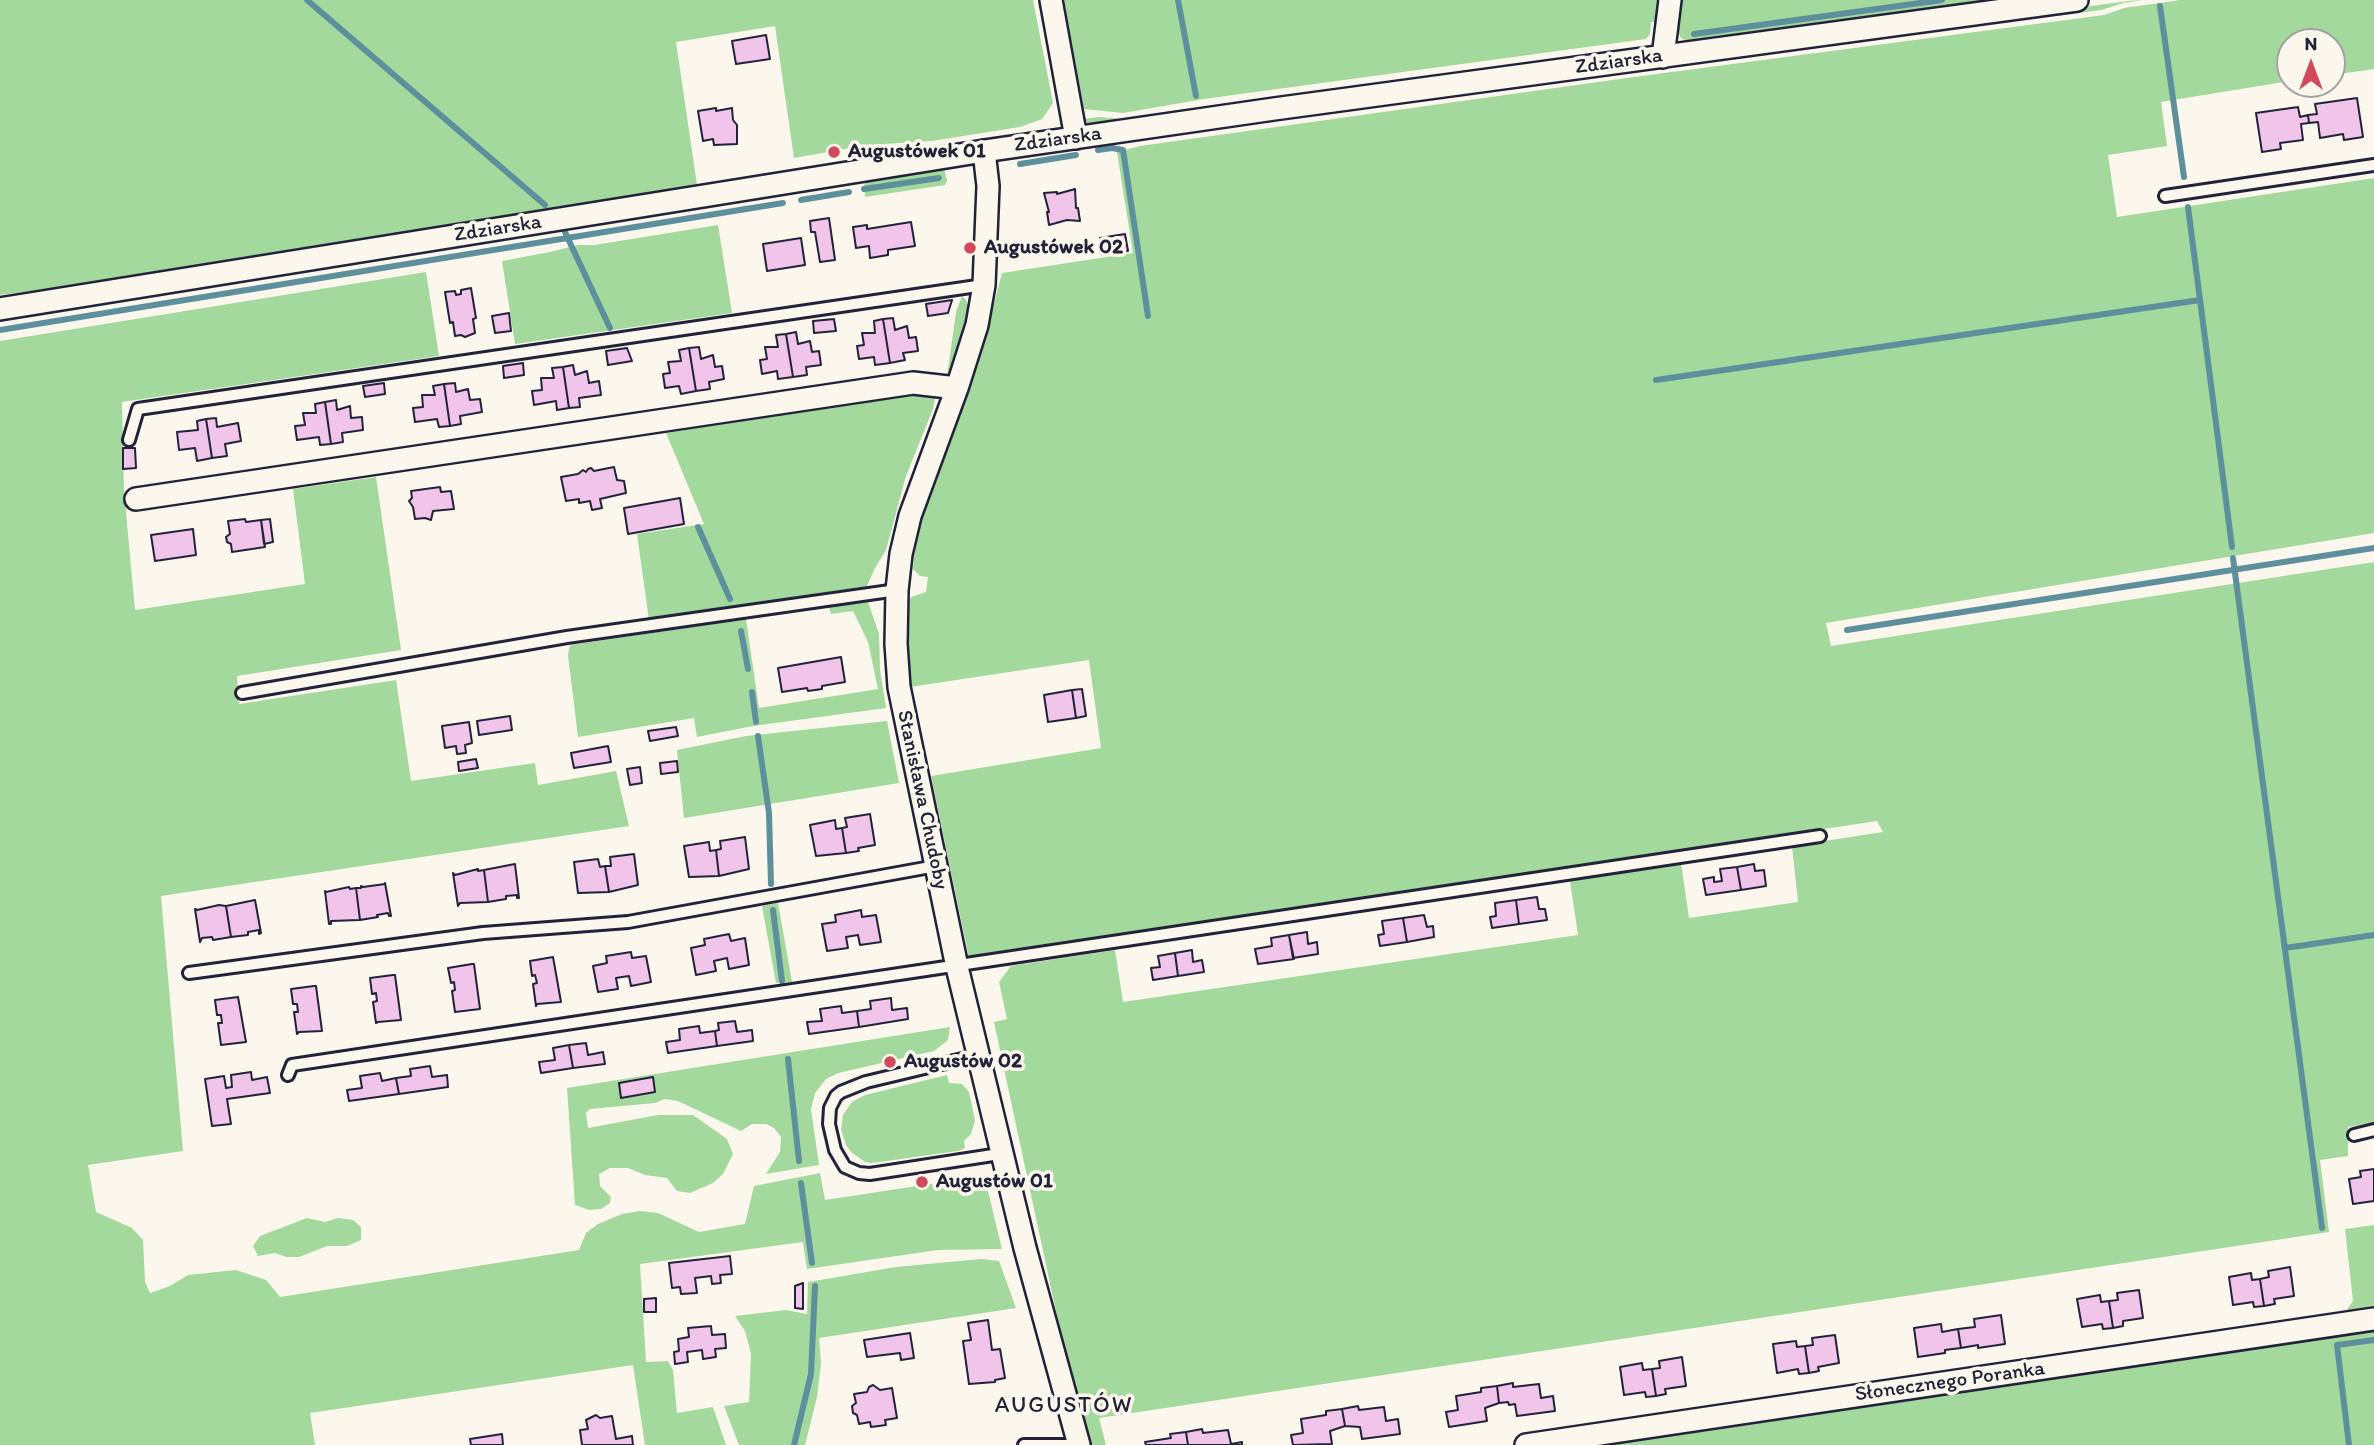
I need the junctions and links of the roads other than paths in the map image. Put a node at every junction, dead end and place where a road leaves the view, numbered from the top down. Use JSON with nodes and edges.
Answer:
{"nodes":[{"id":1,"x":1051,"y":0,"type":"edge"},
{"id":2,"x":1670,"y":0,"type":"edge"},
{"id":3,"x":2077,"y":0,"type":"edge"},
{"id":4,"x":1663,"y":57,"type":"junction"},
{"id":5,"x":1076,"y":138,"type":"junction"},
{"id":6,"x":984,"y":151,"type":"junction"},
{"id":7,"x":2374,"y":166,"type":"edge"},
{"id":8,"x":2165,"y":196,"type":"dead end"},
{"id":9,"x":984,"y":285,"type":"junction"},
{"id":10,"x":0,"y":309,"type":"edge"},
{"id":11,"x":957,"y":388,"type":"junction"},
{"id":12,"x":129,"y":440,"type":"dead end"},
{"id":13,"x":136,"y":499,"type":"dead end"},
{"id":14,"x":897,"y":590,"type":"junction"},
{"id":15,"x":242,"y":693,"type":"dead end"},
{"id":16,"x":1820,"y":836,"type":"dead end"},
{"id":17,"x":936,"y":866,"type":"junction"},
{"id":18,"x":957,"y":967,"type":"junction"},
{"id":19,"x":190,"y":973,"type":"dead end"},
{"id":20,"x":979,"y":1055,"type":"junction"},
{"id":21,"x":288,"y":1076,"type":"dead end"},
{"id":22,"x":2374,"y":1130,"type":"edge"},
{"id":23,"x":2354,"y":1135,"type":"dead end"},
{"id":24,"x":1001,"y":1148,"type":"junction"},
{"id":25,"x":2374,"y":1319,"type":"edge"},
{"id":26,"x":1024,"y":1445,"type":"edge"},
{"id":27,"x":1079,"y":1445,"type":"edge"},
{"id":28,"x":1526,"y":1445,"type":"edge"}],
"edges":[{"from":1,"to":5,"type":"street"},
{"from":2,"to":4,"type":"street"},
{"from":3,"to":4,"type":"street","name":"Zdziarska"},
{"from":4,"to":5,"type":"street","name":"Zdziarska"},
{"from":5,"to":6,"type":"street","name":"Zdziarska"},
{"from":6,"to":9,"type":"street","name":"Stanisława Chudoby"},
{"from":6,"to":10,"type":"street","name":"Zdziarska"},
{"from":7,"to":8,"type":"lane"},
{"from":9,"to":11,"type":"street","name":"Stanisława Chudoby"},
{"from":9,"to":12,"type":"lane"},
{"from":11,"to":13,"type":"street"},
{"from":11,"to":14,"type":"street","name":"Stanisława Chudoby"},
{"from":14,"to":15,"type":"lane"},
{"from":14,"to":17,"type":"street","name":"Stanisława Chudoby"},
{"from":16,"to":18,"type":"lane"},
{"from":17,"to":18,"type":"street","name":"Stanisława Chudoby"},
{"from":17,"to":19,"type":"lane"},
{"from":18,"to":20,"type":"street","name":"Stanisława Chudoby"},
{"from":18,"to":21,"type":"lane"},
{"from":20,"to":24,"type":"street","name":"Stanisława Chudoby"},
{"from":20,"to":24,"type":"lane"},
{"from":22,"to":23,"type":"lane"},
{"from":24,"to":27,"type":"street","name":"Stanisława Chudoby"},
{"from":25,"to":28,"type":"street","name":"Słonecznego Poranka"},
{"from":26,"to":27,"type":"lane"}]}
